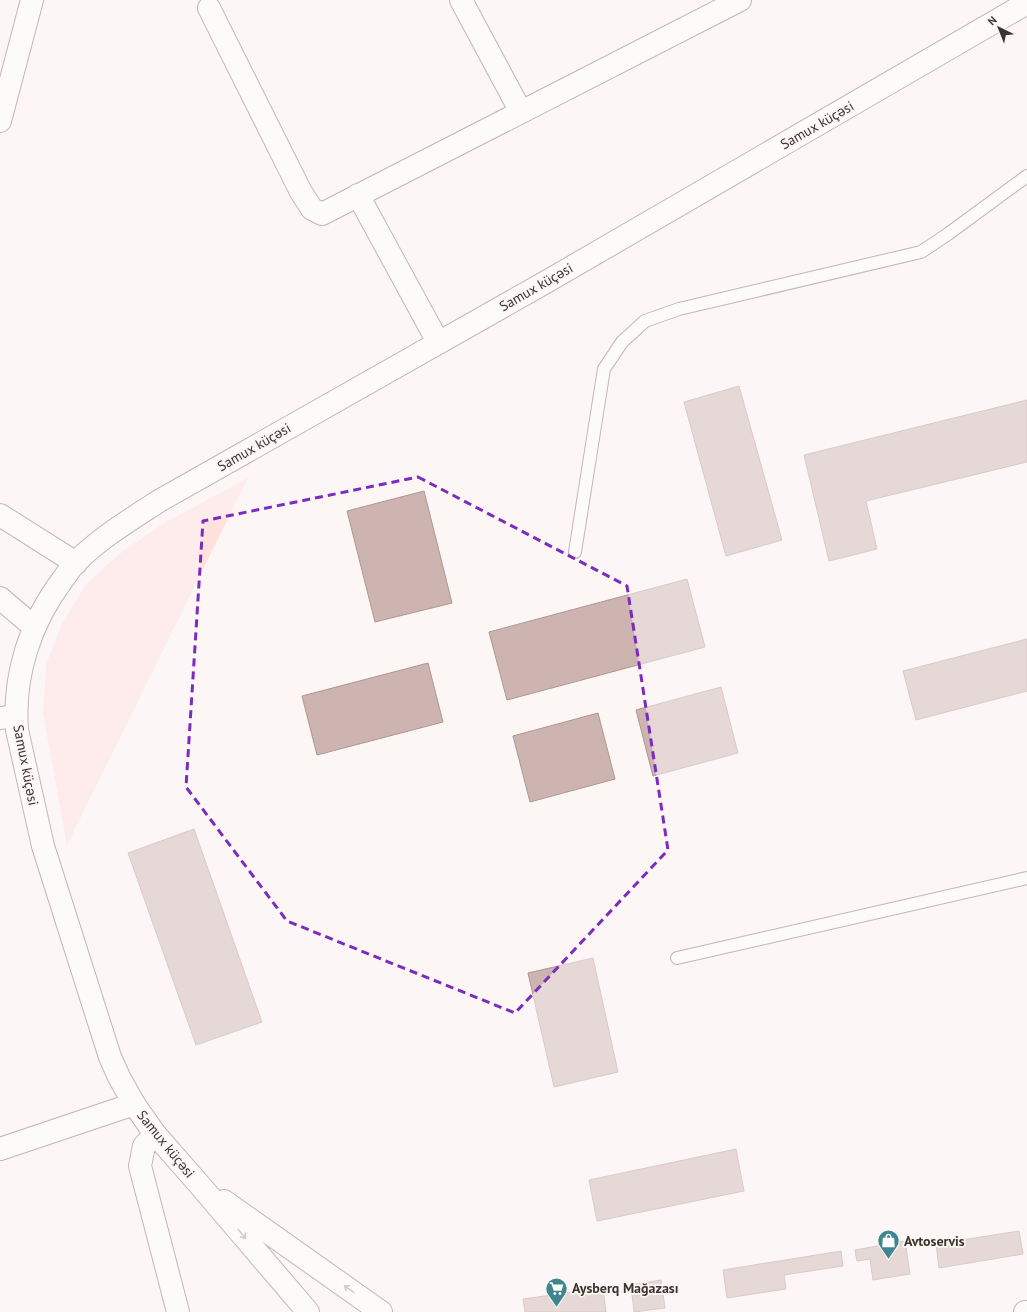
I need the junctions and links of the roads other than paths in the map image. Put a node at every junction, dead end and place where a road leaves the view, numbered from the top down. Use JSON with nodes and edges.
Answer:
{"nodes":[{"id":1,"x":32,"y":0,"type":"edge"},
{"id":2,"x":461,"y":0,"type":"edge"},
{"id":3,"x":740,"y":0,"type":"edge"},
{"id":4,"x":1027,"y":3,"type":"edge"},
{"id":5,"x":209,"y":8,"type":"dead end"},
{"id":6,"x":521,"y":112,"type":"junction"},
{"id":7,"x":0,"y":121,"type":"edge"},
{"id":8,"x":1027,"y":176,"type":"edge"},
{"id":9,"x":358,"y":195,"type":"junction"},
{"id":10,"x":438,"y":342,"type":"junction"},
{"id":11,"x":0,"y":515,"type":"edge"},
{"id":12,"x":575,"y":552,"type":"dead end"},
{"id":13,"x":76,"y":563,"type":"junction"},
{"id":14,"x":0,"y":598,"type":"edge"},
{"id":15,"x":34,"y":628,"type":"junction"},
{"id":16,"x":8,"y":717,"type":"edge"},
{"id":17,"x":1027,"y":878,"type":"edge"},
{"id":18,"x":677,"y":958,"type":"dead end"},
{"id":19,"x":134,"y":1104,"type":"junction"},
{"id":20,"x":155,"y":1134,"type":"junction"},
{"id":21,"x":0,"y":1149,"type":"edge"},
{"id":22,"x":198,"y":1183,"type":"junction"},
{"id":23,"x":178,"y":1312,"type":"edge"},
{"id":24,"x":308,"y":1312,"type":"edge"},
{"id":25,"x":380,"y":1312,"type":"edge"}],
"edges":[{"from":1,"to":7,"type":"main road"},
{"from":2,"to":6,"type":"main road"},
{"from":3,"to":6,"type":"main road"},
{"from":4,"to":10,"type":"main road","name":"Samux küçəsi"},
{"from":5,"to":9,"type":"main road"},
{"from":6,"to":9,"type":"main road"},
{"from":8,"to":12,"type":"lane"},
{"from":9,"to":10,"type":"main road"},
{"from":10,"to":13,"type":"main road","name":"Samux küçəsi"},
{"from":11,"to":13,"type":"main road"},
{"from":13,"to":15,"type":"main road","name":"Samux küçəsi"},
{"from":14,"to":15,"type":"main road"},
{"from":15,"to":16,"type":"main road","name":"Samux küçəsi"},
{"from":16,"to":19,"type":"main road","name":"Samux küçəsi"},
{"from":17,"to":18,"type":"lane"},
{"from":19,"to":20,"type":"main road","name":"Samux küçəsi"},
{"from":19,"to":21,"type":"main road"},
{"from":20,"to":22,"type":"main road","name":"Samux küçəsi"},
{"from":20,"to":23,"type":"main road"},
{"from":22,"to":24,"type":"main road","one_way":true},
{"from":25,"to":22,"type":"main road","one_way":true}]}
